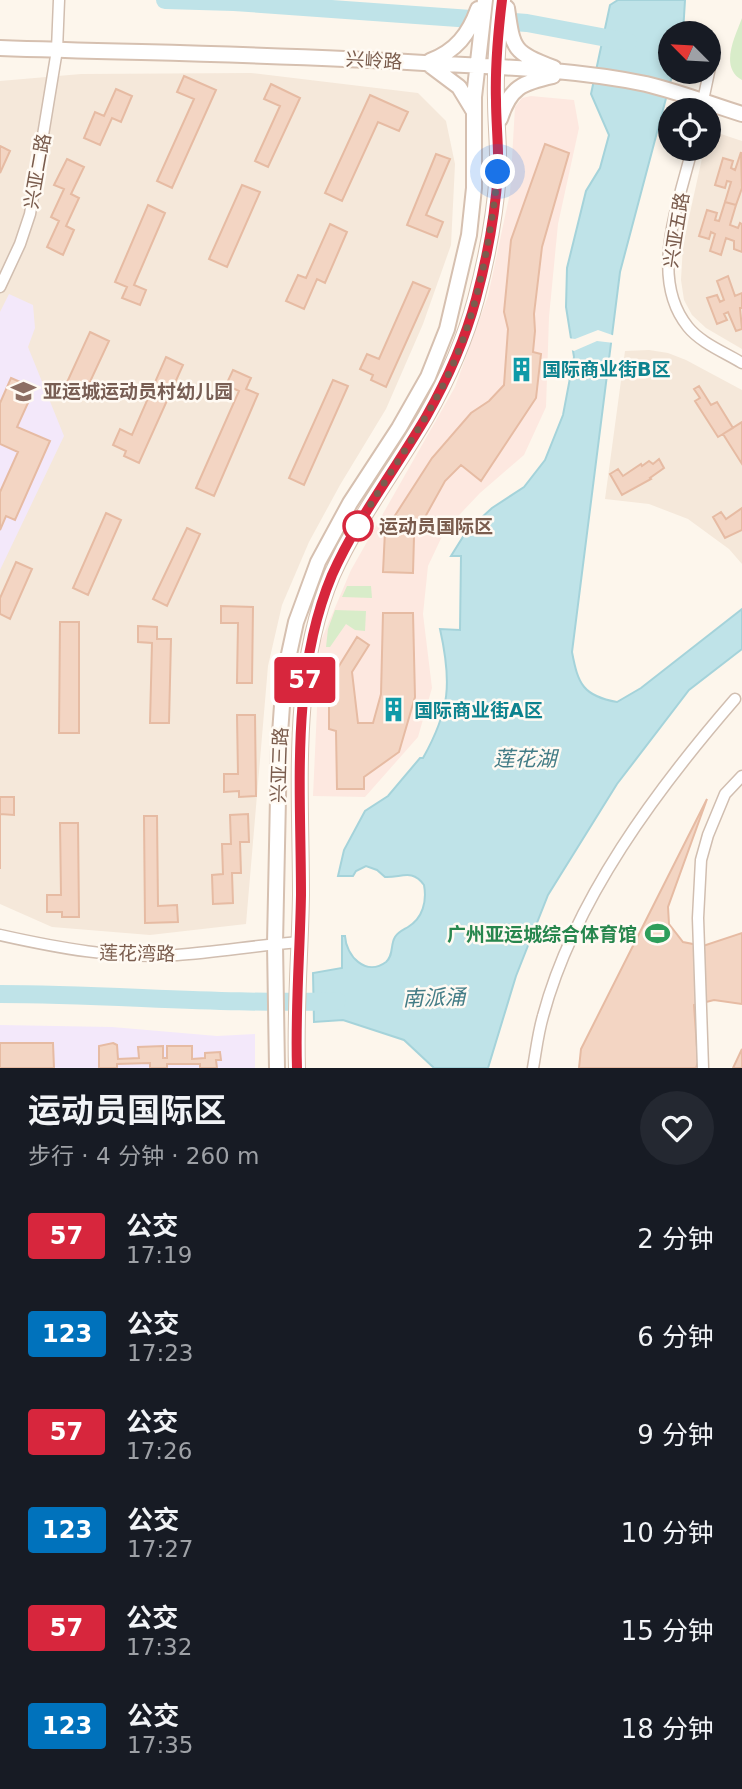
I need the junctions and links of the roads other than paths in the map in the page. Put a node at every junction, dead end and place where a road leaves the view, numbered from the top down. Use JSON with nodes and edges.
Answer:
{"nodes":[{"id":1,"x":59,"y":0,"type":"edge"},
{"id":2,"x":483,"y":2,"type":"edge"},
{"id":3,"x":504,"y":2,"type":"edge"},
{"id":4,"x":0,"y":48,"type":"edge"},
{"id":5,"x":57,"y":50,"type":"junction"},
{"id":6,"x":426,"y":63,"type":"junction"},
{"id":7,"x":477,"y":65,"type":"junction"},
{"id":8,"x":496,"y":67,"type":"junction"},
{"id":9,"x":568,"y":73,"type":"junction"},
{"id":10,"x":689,"y":98,"type":"edge"},
{"id":11,"x":721,"y":110,"type":"edge"},
{"id":12,"x":742,"y":114,"type":"edge"},
{"id":13,"x":476,"y":116,"type":"junction"},
{"id":14,"x":498,"y":126,"type":"junction"},
{"id":15,"x":498,"y":153,"type":"junction"},
{"id":16,"x":475,"y":154,"type":"junction"},
{"id":17,"x":689,"y":161,"type":"edge"},
{"id":18,"x":0,"y":287,"type":"edge"},
{"id":19,"x":742,"y":363,"type":"edge"},
{"id":20,"x":735,"y":699,"type":"dead end"},
{"id":21,"x":742,"y":775,"type":"edge"},
{"id":22,"x":0,"y":935,"type":"edge"},
{"id":23,"x":300,"y":942,"type":"junction"},
{"id":24,"x":275,"y":944,"type":"junction"},
{"id":25,"x":277,"y":1068,"type":"edge"},
{"id":26,"x":297,"y":1068,"type":"edge"},
{"id":27,"x":533,"y":1068,"type":"edge"},
{"id":28,"x":703,"y":1068,"type":"edge"}],
"edges":[{"from":1,"to":5,"type":"street","name":"兴亚二路"},
{"from":2,"to":6,"type":"street"},
{"from":2,"to":7,"type":"street","name":"兴亚三路"},
{"from":3,"to":8,"type":"street","name":"兴亚三路"},
{"from":3,"to":9,"type":"street"},
{"from":4,"to":5,"type":"street","name":"兴岭路"},
{"from":5,"to":6,"type":"street","name":"兴岭路"},
{"from":5,"to":18,"type":"street","name":"兴亚二路"},
{"from":6,"to":7,"type":"street","name":"兴岭路"},
{"from":6,"to":13,"type":"street"},
{"from":7,"to":8,"type":"street","name":"兴岭路"},
{"from":7,"to":13,"type":"street","name":"兴亚三路"},
{"from":8,"to":9,"type":"street","name":"兴岭路"},
{"from":8,"to":14,"type":"street","name":"兴亚三路"},
{"from":9,"to":10,"type":"street","name":"兴岭路"},
{"from":9,"to":14,"type":"street"},
{"from":11,"to":12,"type":"street","name":"兴岭路"},
{"from":13,"to":16,"type":"street","name":"兴亚三路"},
{"from":14,"to":15,"type":"street","name":"兴亚三路"},
{"from":15,"to":16,"type":"street"},
{"from":15,"to":23,"type":"street","name":"兴亚三路"},
{"from":16,"to":24,"type":"street","name":"兴亚三路"},
{"from":17,"to":19,"type":"street","name":"兴亚五路"},
{"from":20,"to":27,"type":"street"},
{"from":21,"to":28,"type":"street"},
{"from":22,"to":24,"type":"street","name":"莲花湾路"},
{"from":23,"to":24,"type":"street","name":"莲花湾路"},
{"from":23,"to":26,"type":"street","name":"兴亚三路"},
{"from":24,"to":25,"type":"street","name":"兴亚三路"}]}
